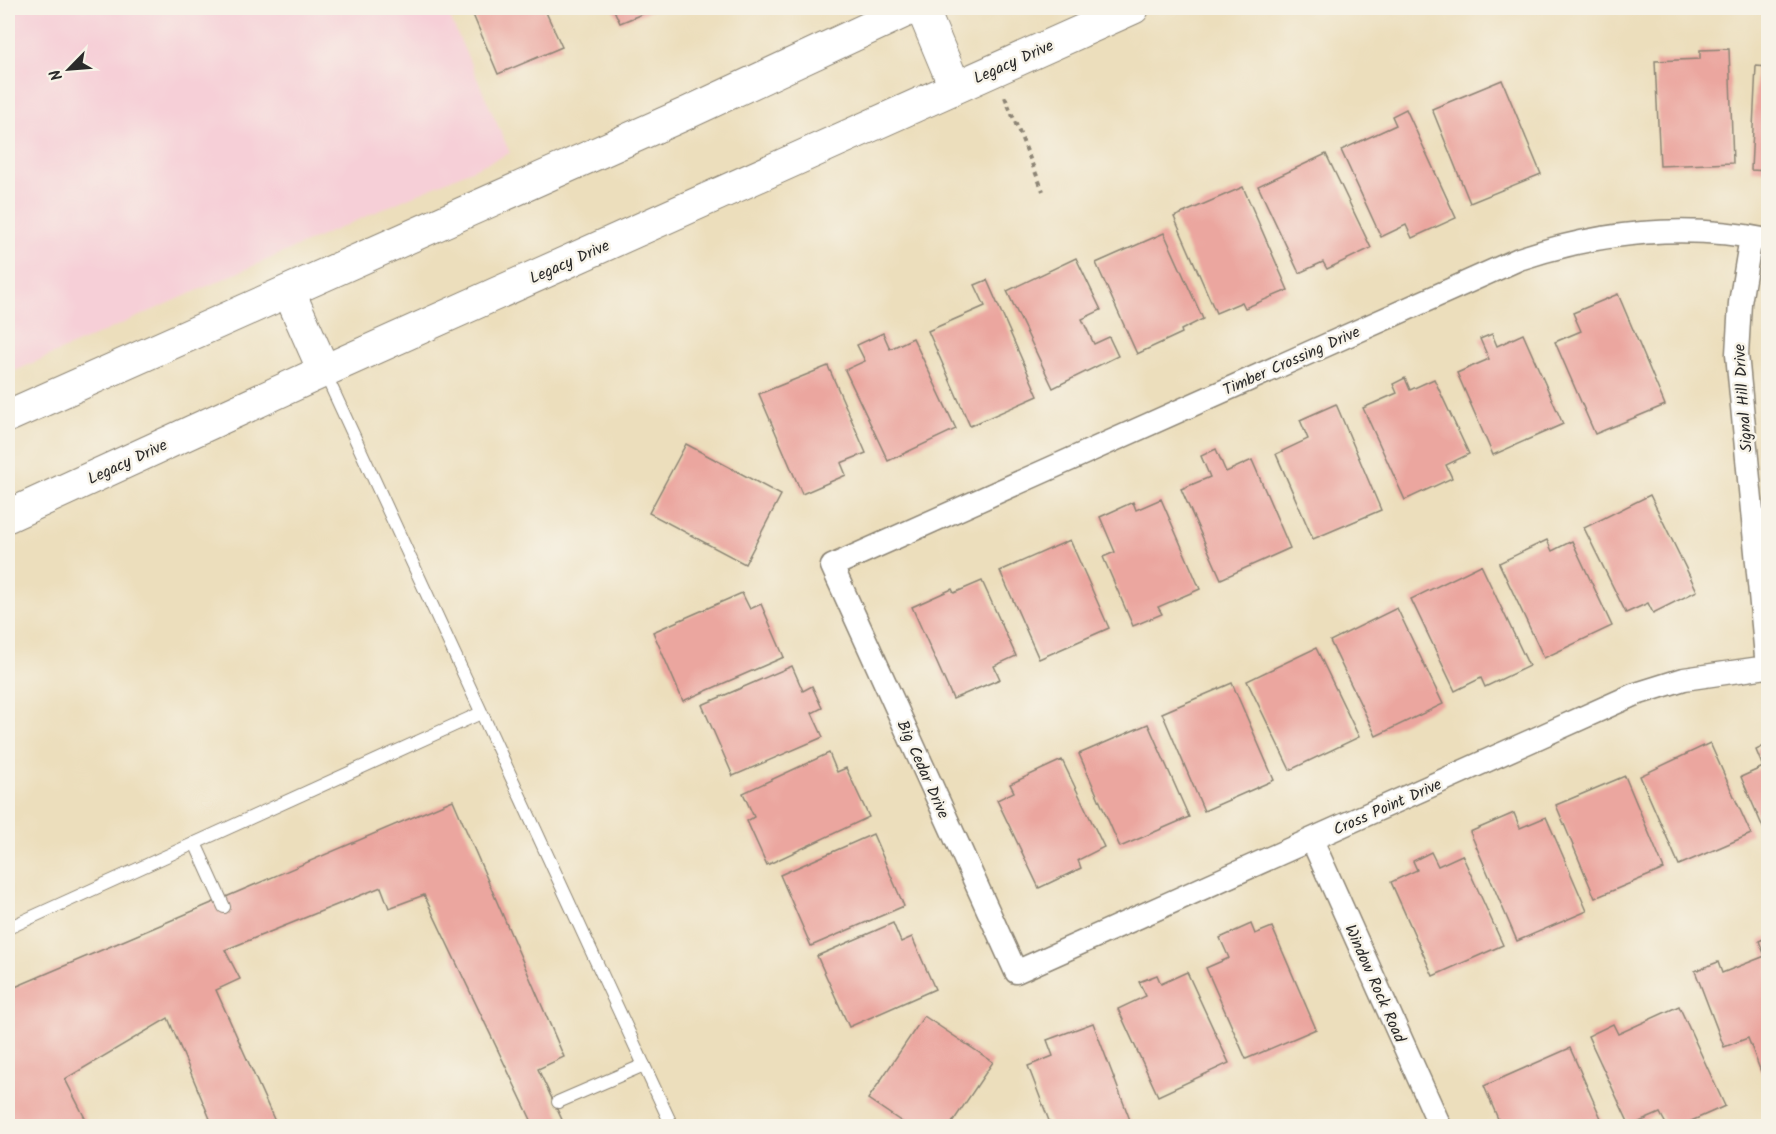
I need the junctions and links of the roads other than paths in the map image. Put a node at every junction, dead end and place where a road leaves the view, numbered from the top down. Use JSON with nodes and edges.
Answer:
{"nodes":[{"id":1,"x":912,"y":8,"type":"edge"},
{"id":2,"x":922,"y":8,"type":"edge"},
{"id":3,"x":1133,"y":8,"type":"edge"},
{"id":4,"x":955,"y":87,"type":"junction"},
{"id":5,"x":1760,"y":239,"type":"edge"},
{"id":6,"x":289,"y":292,"type":"junction"},
{"id":7,"x":324,"y":370,"type":"junction"},
{"id":8,"x":8,"y":416,"type":"edge"},
{"id":9,"x":8,"y":516,"type":"edge"},
{"id":10,"x":832,"y":566,"type":"joint"},
{"id":11,"x":1767,"y":667,"type":"edge"},
{"id":12,"x":481,"y":713,"type":"junction"},
{"id":13,"x":1312,"y":840,"type":"junction"},
{"id":14,"x":195,"y":843,"type":"junction"},
{"id":15,"x":224,"y":907,"type":"dead end"},
{"id":16,"x":8,"y":928,"type":"edge"},
{"id":17,"x":1016,"y":972,"type":"joint"},
{"id":18,"x":644,"y":1065,"type":"junction"},
{"id":19,"x":558,"y":1102,"type":"dead end"},
{"id":20,"x":672,"y":1126,"type":"edge"},
{"id":21,"x":1440,"y":1126,"type":"edge"}],
"edges":[{"from":1,"to":6,"type":"main road"},
{"from":2,"to":4,"type":"main road"},
{"from":3,"to":4,"type":"main road","name":"Legacy Drive"},
{"from":4,"to":7,"type":"main road","name":"Legacy Drive"},
{"from":5,"to":10,"type":"street","name":"Timber Crossing Drive"},
{"from":5,"to":11,"type":"street","name":"Signal Hill Drive"},
{"from":6,"to":7,"type":"main road"},
{"from":6,"to":8,"type":"main road"},
{"from":7,"to":9,"type":"main road","name":"Legacy Drive"},
{"from":7,"to":12,"type":"lane"},
{"from":10,"to":17,"type":"street","name":"Big Cedar Drive"},
{"from":11,"to":13,"type":"street","name":"Cross Point Drive"},
{"from":12,"to":14,"type":"lane"},
{"from":12,"to":18,"type":"lane"},
{"from":13,"to":17,"type":"street","name":"Cross Point Drive"},
{"from":13,"to":21,"type":"street","name":"Window Rock Road"},
{"from":14,"to":15,"type":"lane"},
{"from":14,"to":16,"type":"lane"},
{"from":18,"to":19,"type":"lane"},
{"from":18,"to":20,"type":"lane"}]}
